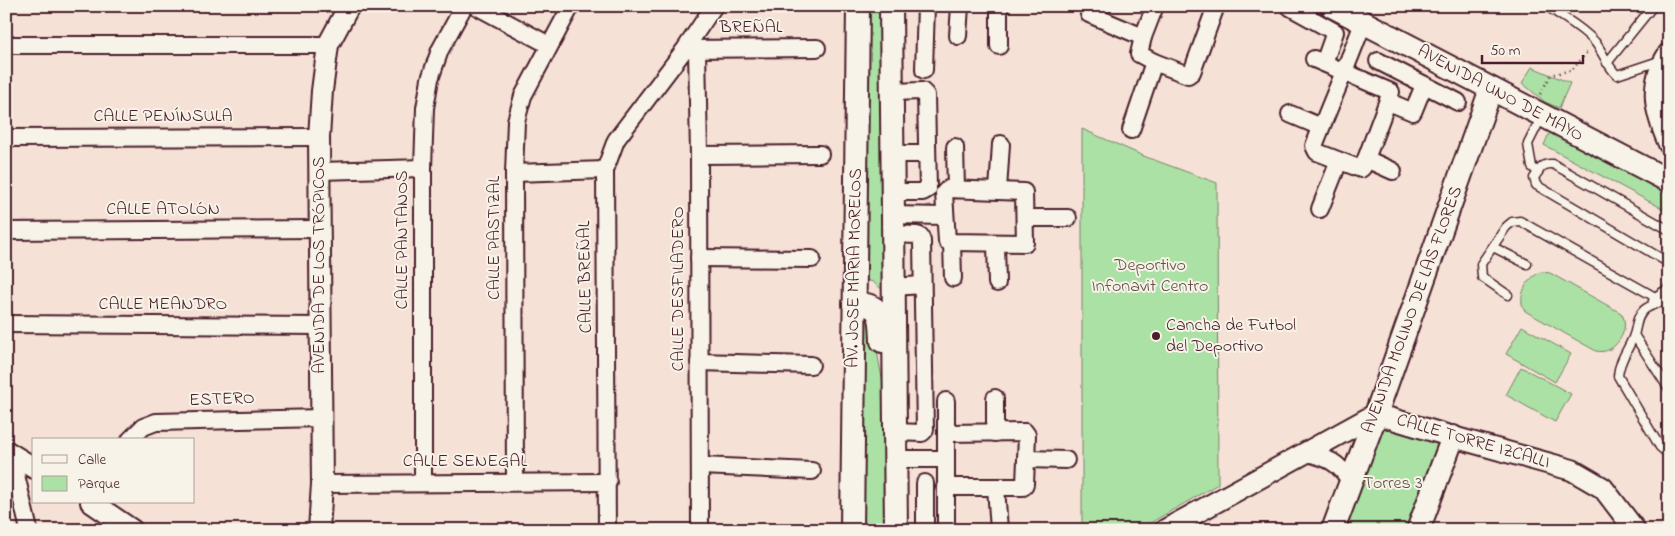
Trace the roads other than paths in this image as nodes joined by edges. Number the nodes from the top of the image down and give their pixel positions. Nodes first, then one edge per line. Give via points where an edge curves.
1 (349, 6) edge
2 (464, 6) edge
3 (476, 6) edge
4 (571, 6) edge
5 (714, 6) edge
6 (858, 6) edge
7 (891, 6) edge
8 (926, 6) edge
9 (960, 6) edge
10 (999, 6) edge
11 (1155, 6) edge
12 (1216, 6) edge
13 (1332, 6) edge
14 (1547, 6) edge
15 (1653, 6) edge
16 (1290, 7) edge
17 (1089, 14) dead end
18 (1364, 23) junction
19 (958, 36) dead end
20 (1143, 37) junction
21 (6, 45) edge
22 (328, 45) junction
23 (549, 45) junction
24 (999, 46) dead end
25 (817, 48) dead end
26 (691, 49) junction
27 (1667, 58) edge
28 (1378, 61) dead end
29 (1154, 62) junction
30 (1607, 63) junction
31 (924, 70) dead end
32 (1345, 71) junction
33 (1424, 85) junction
34 (1491, 90) junction
35 (892, 92) junction
36 (1389, 102) junction
37 (1458, 102) dead end
38 (1536, 113) junction
39 (1290, 114) dead end
40 (1321, 128) junction
41 (1131, 130) dead end
42 (319, 137) junction
43 (6, 138) edge
44 (1001, 144) dead end
45 (1669, 144) edge
46 (955, 147) dead end
47 (820, 154) dead end
48 (892, 154) junction
49 (927, 154) junction
50 (699, 155) junction
51 (1366, 159) junction
52 (1339, 161) junction
53 (422, 168) junction
54 (605, 170) junction
55 (320, 171) junction
56 (1393, 171) dead end
57 (1538, 172) junction
58 (514, 173) junction
59 (1669, 181) edge
60 (956, 189) junction
61 (998, 190) junction
62 (892, 192) junction
63 (1320, 209) dead end
64 (945, 216) junction
65 (1025, 218) junction
66 (1068, 218) dead end
67 (892, 225) junction
68 (319, 229) junction
69 (1669, 230) edge
70 (6, 231) edge
71 (952, 242) junction
72 (996, 244) junction
73 (1493, 246) junction
74 (699, 258) junction
75 (812, 259) dead end
76 (1669, 263) edge
77 (1526, 264) dead end
78 (953, 278) dead end
79 (997, 283) dead end
80 (893, 286) junction
81 (922, 286) junction
82 (1669, 288) edge
83 (1508, 295) dead end
84 (1655, 297) junction
85 (1666, 300) edge
86 (854, 304) junction
87 (1651, 305) junction
88 (1669, 312) edge
89 (6, 324) edge
90 (320, 326) junction
91 (894, 332) junction
92 (922, 333) junction
93 (1634, 335) junction
94 (699, 362) junction
95 (811, 365) dead end
96 (1669, 389) edge
97 (995, 398) dead end
98 (946, 400) dead end
99 (894, 403) junction
100 (1376, 414) junction
101 (321, 418) junction
102 (895, 432) junction
103 (996, 432) junction
104 (946, 433) junction
105 (1453, 437) junction
106 (132, 438) edge
107 (9, 452) edge
108 (1306, 453) junction
109 (1669, 455) edge
110 (895, 459) junction
111 (946, 459) junction
112 (1026, 459) junction
113 (1066, 460) dead end
114 (701, 466) junction
115 (32, 467) edge
116 (812, 471) dead end
117 (423, 482) junction
118 (515, 482) junction
119 (608, 482) junction
120 (1351, 482) junction
121 (925, 483) dead end
122 (322, 484) junction
123 (945, 487) junction
124 (996, 487) junction
125 (93, 504) edge
126 (946, 524) dead end
127 (1632, 528) edge
128 (29, 530) edge
129 (132, 530) edge
130 (319, 530) edge
131 (607, 530) edge
132 (700, 530) edge
133 (852, 530) edge
134 (896, 530) edge
135 (925, 530) edge
136 (999, 530) edge
137 (1165, 530) edge
138 (1333, 530) edge
139 (1418, 530) edge

1 - 22 street, AVENIDA DE LOS TRÓPICOS
2 - 53 street, CALLE PANTANOS via 440,50 430,79
3 - 23 street
4 - 23 street, CALLE PASTIZAL
5 - 26 street, CALLE BREÑAL
6 - 86 main road, AV. JOSE MARIA MORELOS
7 - 35 main road, AV. JOSE MARIA MORELOS
8 - 31 street
9 - 19 street
10 - 24 street
11 - 20 street
12 - 29 street via 1192,72 1188,75
13 - 18 main road, AVENIDA UNO DE MAYO
14 - 30 lane via 1595,42
15 - 30 lane
16 - 32 street via 1335,32 1319,61
17 - 20 street
18 - 32 street
18 - 34 main road, AVENIDA UNO DE MAYO
20 - 29 street via 1138,54
21 - 22 street
22 - 42 street, AVENIDA DE LOS TRÓPICOS
23 - 58 street, CALLE PASTIZAL via 523,96 518,113
25 - 26 street, BREÑAL
26 - 50 street, CALLE DESFILADERO
26 - 54 street, CALLE BREÑAL via 616,140
27 - 30 lane via 1620,74 1614,73
27 - 45 street via 1658,77 1655,102
28 - 33 street
29 - 41 street
32 - 36 street via 1390,90
32 - 40 street
33 - 36 street via 1412,112
33 - 37 street
34 - 38 main road, AVENIDA UNO DE MAYO
34 - 100 main road, AVENIDA MOLINO DE LAS FLORES
35 - 48 main road, AV. JOSE MARIA MORELOS
35 - 49 street via 925,92
36 - 51 street
38 - 57 lane via 1528,144 1532,167
38 - 59 main road, AVENIDA UNO DE MAYO
39 - 40 street
40 - 52 street via 1314,149
42 - 43 street, CALLE PENÍNSULA
42 - 55 street, AVENIDA DE LOS TRÓPICOS
44 - 61 street
46 - 60 street
47 - 50 street
48 - 49 street
48 - 62 main road, AV. JOSE MARIA MORELOS
49 - 62 street via 928,189
50 - 74 street, CALLE DESFILADERO
51 - 52 street via 1361,169
51 - 56 street
52 - 63 street
53 - 55 street
53 - 117 street, CALLE PANTANOS
54 - 58 street
54 - 119 street, CALLE BREÑAL
55 - 68 street, AVENIDA DE LOS TRÓPICOS
57 - 69 lane via 1542,166 1553,164
57 - 76 lane via 1534,178 1536,185
58 - 118 street, CALLE PASTIZAL
60 - 61 street
60 - 64 street via 948,189 944,193
61 - 65 street via 1024,192
62 - 67 main road, AV. JOSE MARIA MORELOS
64 - 67 street
64 - 71 street via 947,241
65 - 66 street
65 - 72 street via 1025,243
67 - 80 main road, AV. JOSE MARIA MORELOS
67 - 81 street via 920,236
68 - 70 street, CALLE ATOLÓN
68 - 90 street, AVENIDA DE LOS TRÓPICOS
71 - 72 street
71 - 78 street
72 - 79 street
73 - 77 lane
73 - 83 lane via 1482,264 1482,277
73 - 84 lane via 1506,227 1520,221
74 - 75 street
74 - 94 street, CALLE DESFILADERO
80 - 81 street
80 - 91 main road, AV. JOSE MARIA MORELOS
81 - 92 street
82 - 84 lane
84 - 87 lane
85 - 87 lane
85 - 88 lane
86 - 99 main road via 874,308 881,317 883,371
86 - 133 main road, AV. JOSE MARIA MORELOS
87 - 93 lane via 1639,316
89 - 90 street, CALLE MEANDRO
90 - 101 street, AVENIDA DE LOS TRÓPICOS
91 - 92 street
91 - 99 main road, AV. JOSE MARIA MORELOS
92 - 102 street via 925,430 922,433
93 - 96 lane
93 - 109 lane via 1621,361 1618,376 1660,447
94 - 95 street
94 - 114 street, CALLE DESFILADERO
97 - 103 street
98 - 104 street
99 - 102 main road, AV. JOSE MARIA MORELOS
100 - 105 street, CALLE TORRE IZCALLI
100 - 108 street, CALLE TORRE IZCALLI
100 - 120 main road, AVENIDA MOLINO DE LAS FLORES
101 - 106 street, ESTERO via 156,422 143,427
101 - 122 street, AVENIDA DE LOS TRÓPICOS
102 - 110 main road, AV. JOSE MARIA MORELOS
103 - 104 street
103 - 112 street via 1026,433
104 - 111 street
105 - 127 street, CALLE TORRE IZCALLI via 1572,470 1603,488
105 - 139 main road
107 - 115 street
107 - 128 street
108 - 120 street via 1334,462
108 - 137 street, CALLE TORRE IZCALLI
110 - 111 street
110 - 134 main road, AV. JOSE MARIA MORELOS
111 - 123 street
112 - 113 street
112 - 124 street via 1024,486
114 - 116 street
114 - 132 street, CALLE DESFILADERO
117 - 118 street, CALLE SENEGAL
117 - 122 street, CALLE SENEGAL
118 - 119 street, CALLE SENEGAL
119 - 131 street, CALLE BREÑAL
120 - 138 main road, AVENIDA MOLINO DE LAS FLORES
121 - 135 street
122 - 130 street, AVENIDA DE LOS TRÓPICOS
123 - 124 street
123 - 126 street
124 - 136 street
125 - 129 street

